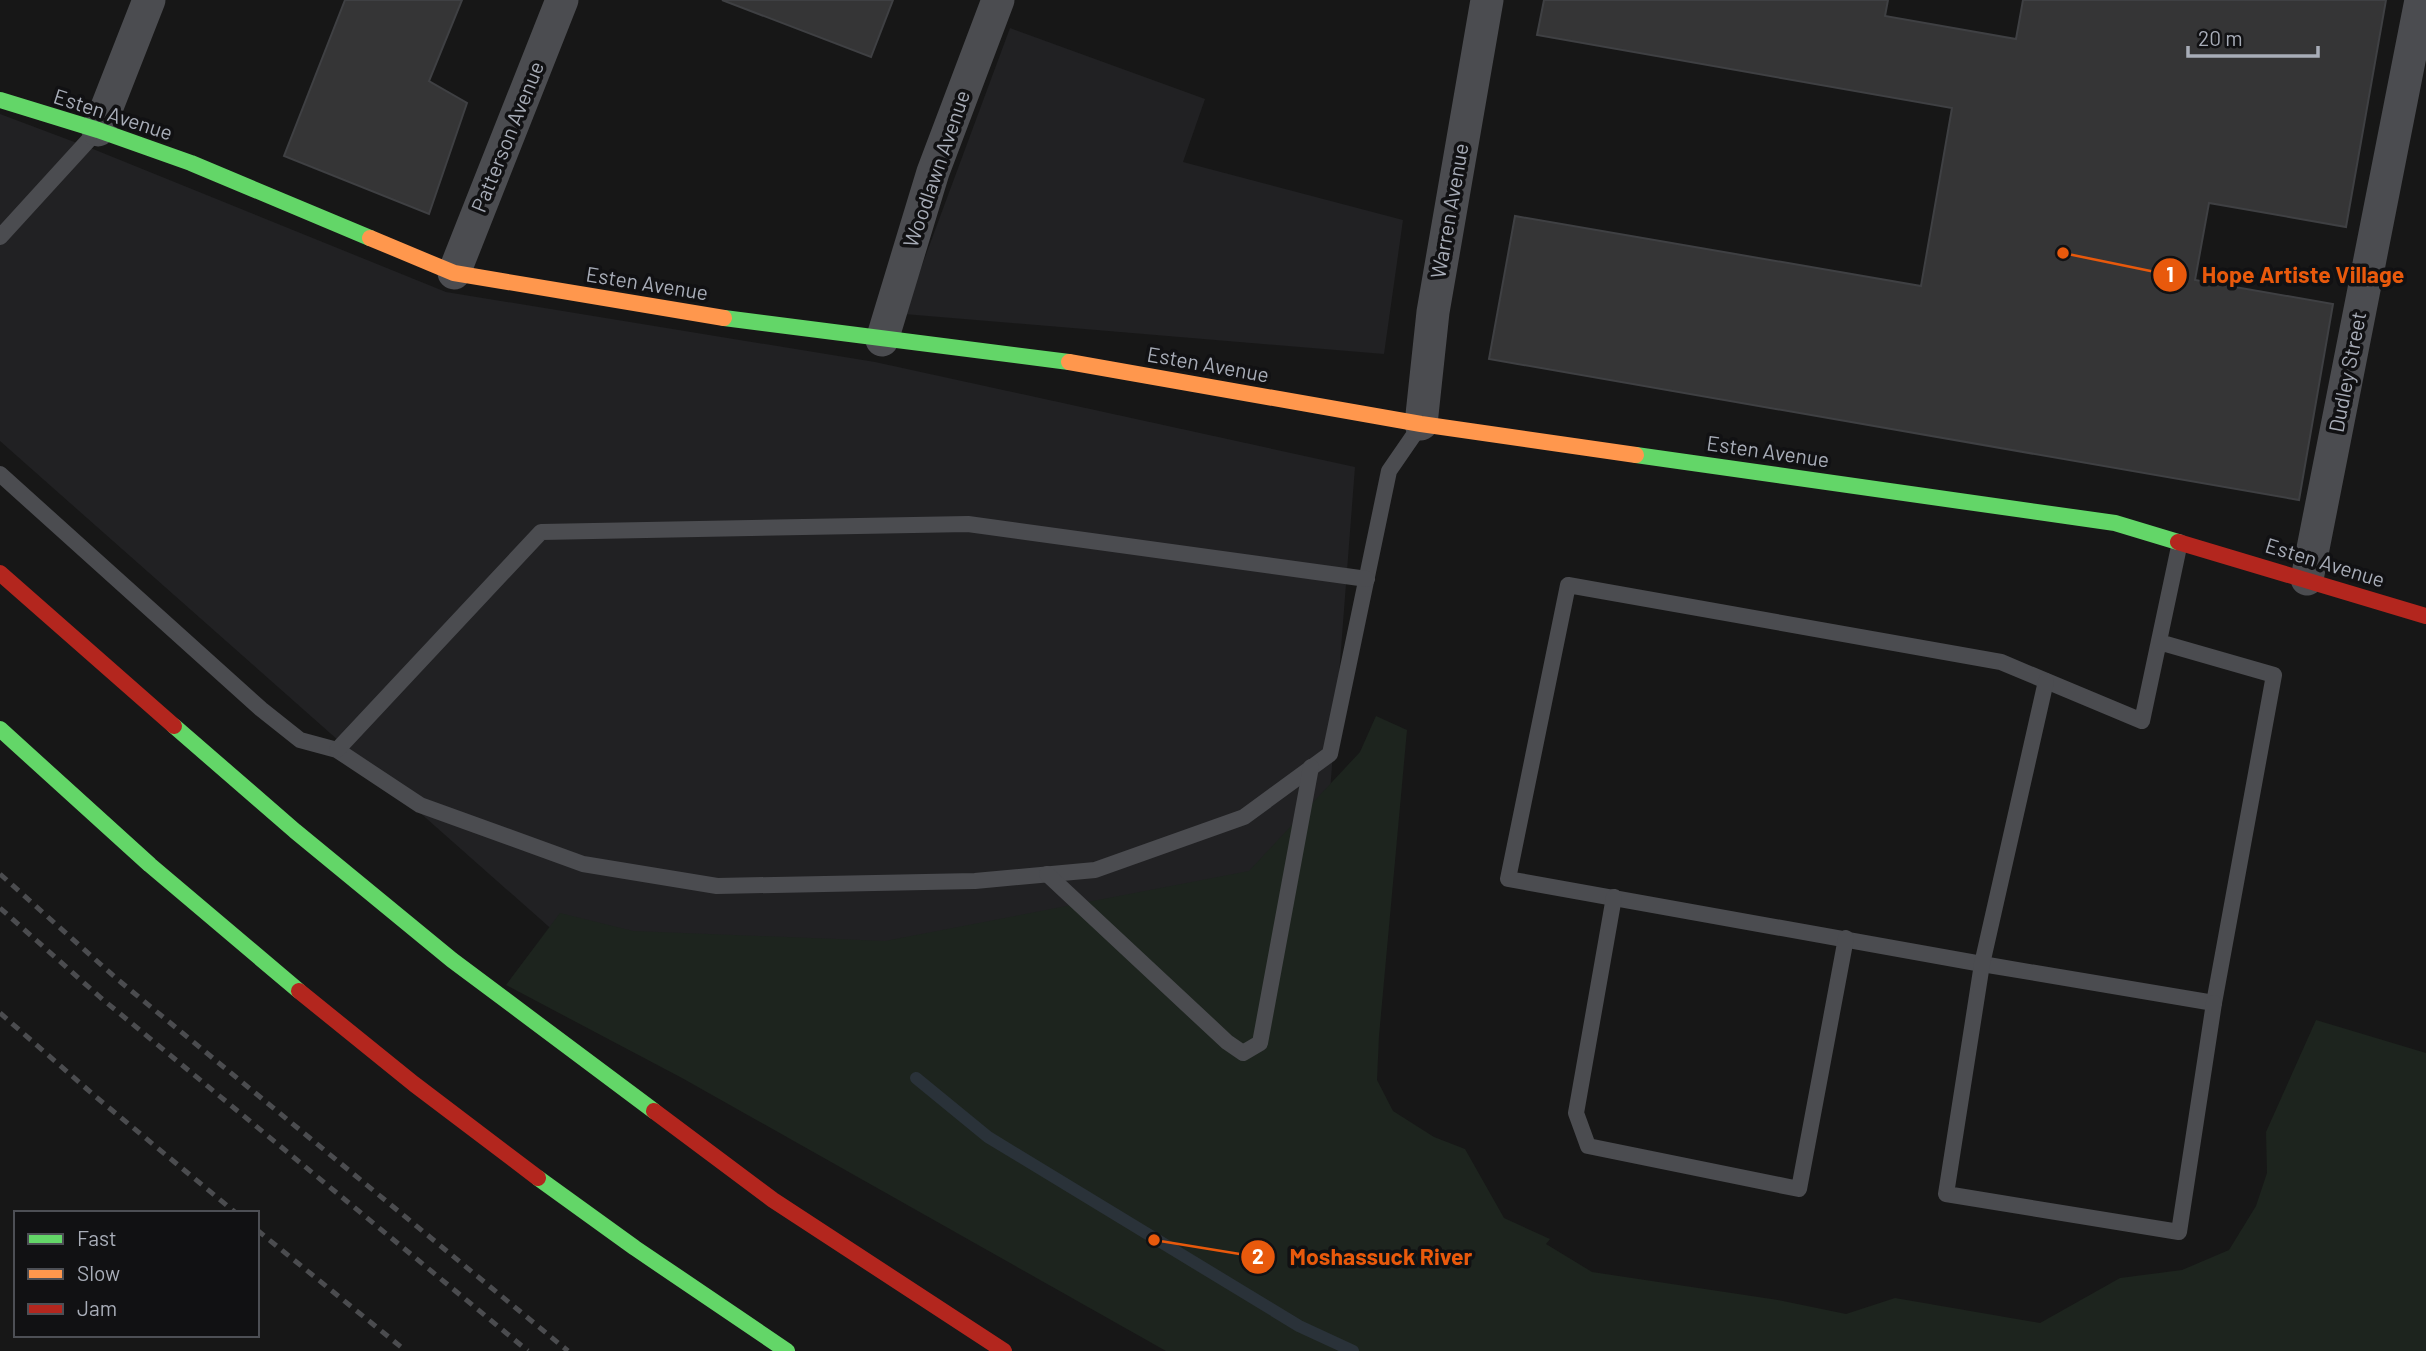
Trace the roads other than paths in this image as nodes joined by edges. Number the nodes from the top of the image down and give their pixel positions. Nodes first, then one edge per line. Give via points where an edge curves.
1 (149, 0) edge
2 (562, 0) edge
3 (998, 0) edge
4 (1487, 0) edge
5 (2421, 0) edge
6 (2419, 45) edge
7 (0, 100) edge
8 (98, 130) junction
9 (0, 237) edge
10 (454, 273) junction
11 (882, 340) junction
12 (1422, 424) junction
13 (0, 474) edge
14 (2180, 542) junction
15 (0, 573) edge
16 (1367, 579) junction
17 (2306, 579) junction
18 (2426, 616) edge
19 (2159, 642) junction
20 (2046, 681) junction
21 (0, 729) edge
22 (337, 750) junction
23 (1311, 767) junction
24 (1047, 874) junction
25 (1614, 897) junction
26 (1846, 938) junction
27 (1982, 964) junction
28 (2214, 1003) junction
29 (787, 1351) edge
30 (1004, 1351) edge

1 - 8 street
2 - 10 street, Patterson Avenue
3 - 11 street, Woodlawn Avenue via 933,172
4 - 12 street, Warren Avenue via 1433,312
5 - 6 street, Dudley Street
6 - 17 street, Dudley Street
7 - 8 main road, Esten Avenue
8 - 9 lane
8 - 10 main road, Esten Avenue via 191,163
10 - 11 main road, Esten Avenue via 677,312
11 - 12 main road, Esten Avenue via 1061,361
12 - 14 main road, Esten Avenue via 2115,523
12 - 16 lane via 1389,471
13 - 22 lane via 261,709 300,740
14 - 17 main road, Esten Avenue
14 - 19 lane
15 - 30 main road via 284,822 452,960 774,1199
16 - 22 lane via 968,524 541,532
16 - 23 lane via 1330,754
17 - 18 main road, Esten Avenue
19 - 20 lane via 2142,721
19 - 28 lane via 2274,675
20 - 25 lane via 2001,662 1567,585 1508,879
20 - 27 lane
21 - 29 main road via 199,908 407,1079 577,1206
22 - 24 lane via 420,805 583,864 717,886 975,881
23 - 24 lane via 1244,817 1095,870
23 - 24 lane via 1260,1043 1243,1053
25 - 26 lane
25 - 26 lane via 1576,1113 1588,1146 1799,1189
26 - 27 lane
27 - 28 lane
27 - 28 lane via 1946,1194 1973,1199 2179,1232

